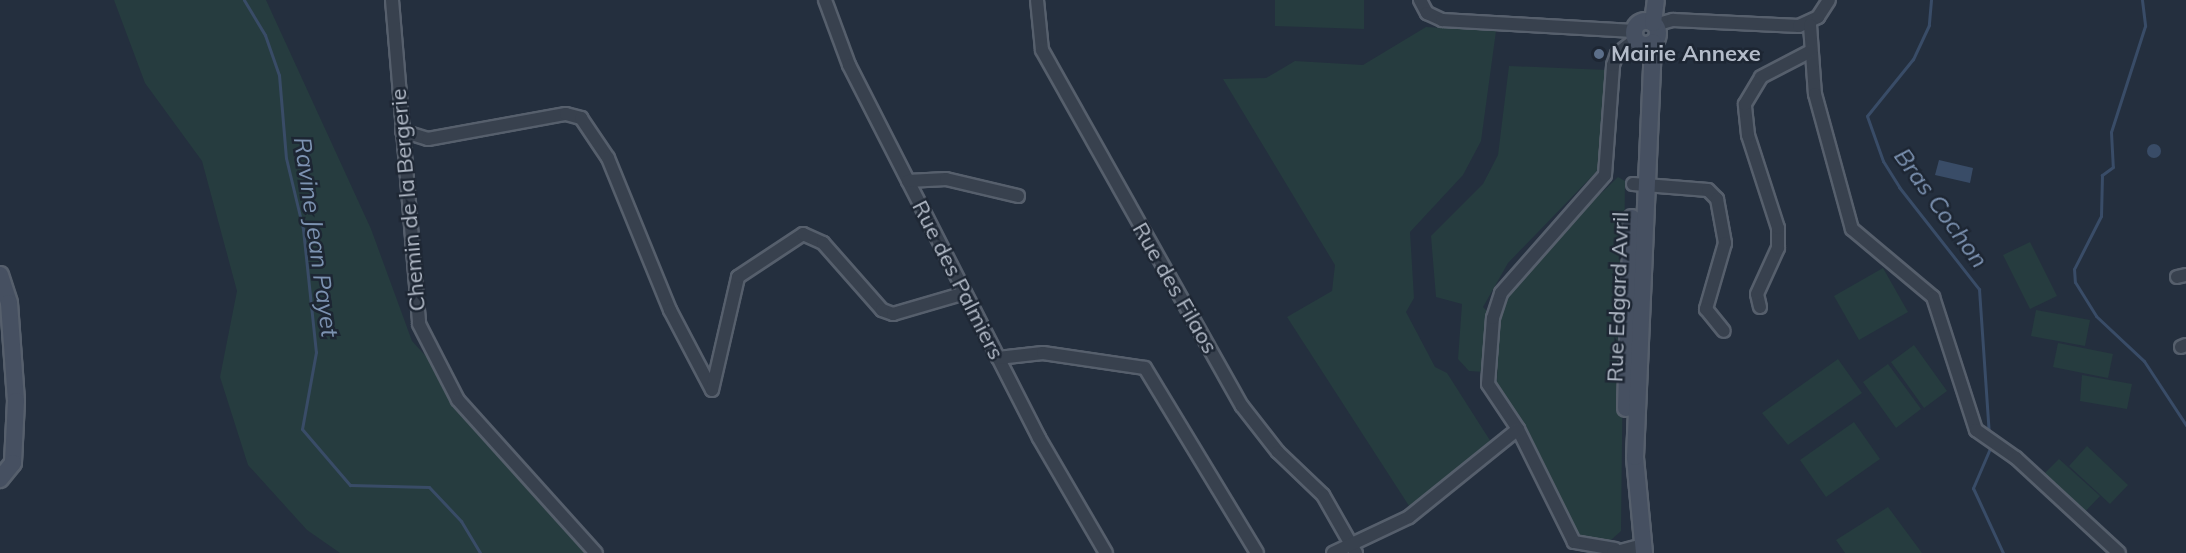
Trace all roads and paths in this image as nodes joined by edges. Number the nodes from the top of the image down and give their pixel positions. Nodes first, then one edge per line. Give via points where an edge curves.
1 (392, 0) edge
2 (825, 0) edge
3 (1036, 0) edge
4 (1420, 0) edge
5 (1647, 0) edge
6 (1656, 0) edge
7 (1829, 0) edge
8 (1810, 24) junction
9 (1646, 32) junction
10 (1811, 51) junction
11 (402, 131) junction
12 (908, 182) junction
13 (1639, 184) junction
14 (1018, 196) dead end
15 (0, 275) edge
16 (965, 293) junction
17 (1760, 307) dead end
18 (1724, 331) dead end
19 (998, 358) junction
20 (1518, 429) junction
21 (0, 479) edge
22 (1353, 549) edge
23 (1630, 550) edge
24 (596, 553) edge
25 (1106, 553) edge
26 (1257, 553) edge
27 (1333, 553) edge
28 (2119, 553) edge

1 - 11 street, Chemin de la Bergerie
2 - 12 street, Rue des Palmiers via 849,65
3 - 22 street, Rue des Filaos via 1042,50 1242,406 1278,452 1323,495
4 - 9 street via 1427,13 1442,20
5 - 9 street, Rue Edgard Avril
6 - 9 street, Rue Edgard Avril
7 - 8 street
8 - 9 street via 1673,20
8 - 10 street
9 - 13 street, Rue Edgard Avril
9 - 20 street via 1617,54 1613,65 1605,175 1531,253 1495,305 1488,384
10 - 17 street via 1761,77 1745,104 1748,135 1778,228 1778,248 1757,294
10 - 28 street via 1818,106 1852,229 1932,297 1976,430
11 - 16 street via 428,140 566,114 581,118 608,158 670,310 712,390 738,277 803,234 823,243 882,310 893,314
11 - 24 street, Chemin de la Bergerie via 414,288 423,333 458,400
12 - 14 street via 946,179
12 - 16 street, Rue des Palmiers
13 - 18 street via 1708,190 1717,199 1725,243 1706,309
13 - 23 street, Rue Edgard Avril
15 - 21 street via 9,303 16,401 14,463
16 - 19 street, Rue des Palmiers
19 - 25 street, Rue des Palmiers
19 - 26 street via 1043,353 1145,368
20 - 22 street via 1409,517
20 - 23 street via 1574,542
22 - 27 street

